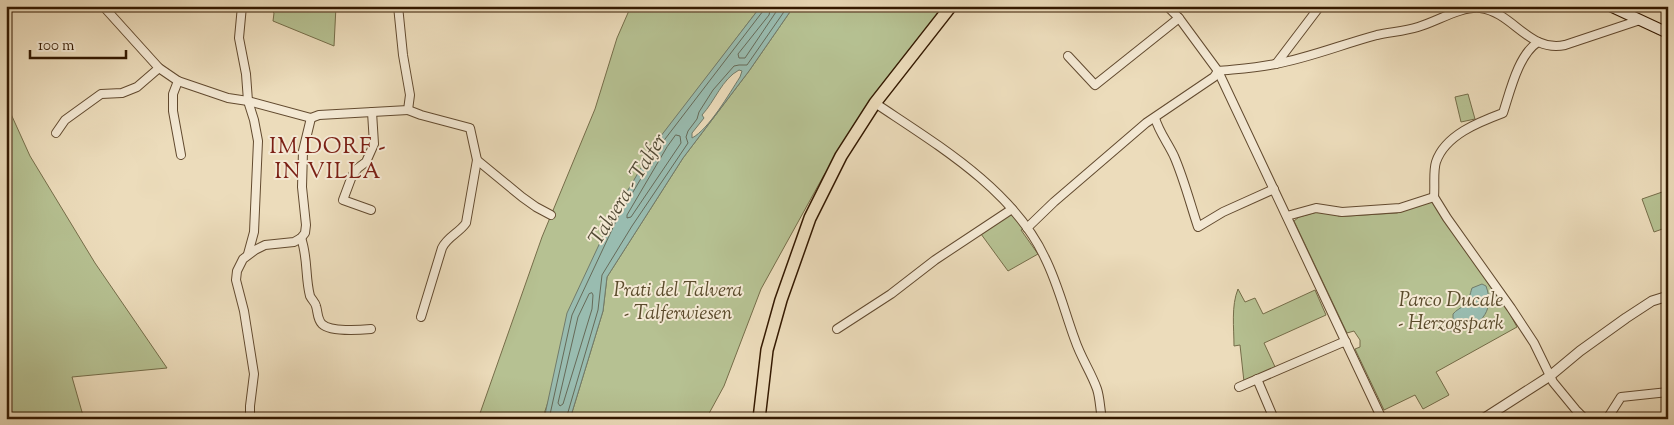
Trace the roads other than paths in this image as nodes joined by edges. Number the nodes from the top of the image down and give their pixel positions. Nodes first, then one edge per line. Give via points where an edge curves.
1 (103, 6) edge
2 (242, 6) edge
3 (398, 6) edge
4 (951, 6) edge
5 (1167, 6) edge
6 (1320, 6) edge
7 (1610, 6) edge
8 (1179, 18) junction
9 (1640, 20) junction
10 (1667, 32) edge
11 (1538, 42) junction
12 (1068, 56) dead end
13 (1276, 64) junction
14 (159, 68) junction
15 (1218, 71) junction
16 (178, 81) junction
17 (248, 101) junction
18 (875, 103) junction
19 (408, 110) junction
20 (372, 112) junction
21 (311, 118) junction
22 (1155, 118) junction
23 (56, 133) dead end
24 (181, 154) dead end
25 (477, 160) junction
26 (1274, 189) junction
27 (1434, 197) junction
28 (1012, 209) junction
29 (371, 210) dead end
30 (551, 215) dead end
31 (1287, 216) junction
32 (1027, 228) junction
33 (254, 232) junction
34 (302, 238) junction
35 (265, 245) junction
36 (248, 254) junction
37 (1668, 296) edge
38 (421, 316) dead end
39 (372, 329) dead end
40 (837, 329) dead end
41 (1346, 342) junction
42 (1550, 376) junction
43 (1257, 379) junction
44 (1239, 387) dead end
45 (1668, 392) edge
46 (250, 419) edge
47 (759, 419) edge
48 (1102, 419) edge
49 (1274, 419) edge
50 (1382, 419) edge
51 (1483, 419) edge
52 (1585, 419) edge
53 (1607, 419) edge

1 - 14 street
2 - 17 street via 239,38
3 - 19 street via 410,95
4 - 18 main road
5 - 8 street
6 - 13 street
7 - 9 main road
8 - 12 street via 1095,85
8 - 15 street
9 - 10 main road
9 - 11 street via 1558,46
11 - 13 street via 1496,13 1480,8
11 - 27 street via 1528,51 1514,78 1503,113 1483,121 1446,145 1436,162
13 - 15 street
14 - 16 street
14 - 23 street via 137,87 122,93 101,94 66,120
15 - 22 street
15 - 26 street
16 - 17 street via 228,98
16 - 24 street via 173,94
17 - 21 street
17 - 33 street via 258,141
18 - 28 street via 971,170
18 - 47 main road via 841,156 810,218 767,350
19 - 20 street
19 - 25 street via 470,128
20 - 21 street via 319,114
20 - 29 street via 374,144 366,162 352,176 343,200
21 - 34 street via 303,151 306,225
22 - 26 street via 1179,168 1198,227
22 - 32 street via 1110,152
25 - 30 street via 522,197
25 - 38 street via 466,223 445,241
26 - 31 street
27 - 31 street via 1400,208 1342,212 1316,208
27 - 42 street via 1512,308
28 - 32 street
28 - 40 street
31 - 41 street
32 - 48 street via 1046,258 1081,358 1097,389
33 - 35 street
33 - 36 street
34 - 35 street
34 - 39 street via 311,298 321,323 327,328
35 - 36 street
36 - 46 street via 237,271 236,280 254,374
37 - 42 street via 1652,301 1619,323
41 - 43 street
41 - 50 street
42 - 51 street
42 - 52 street
43 - 44 street
43 - 49 street
45 - 53 street via 1621,397

